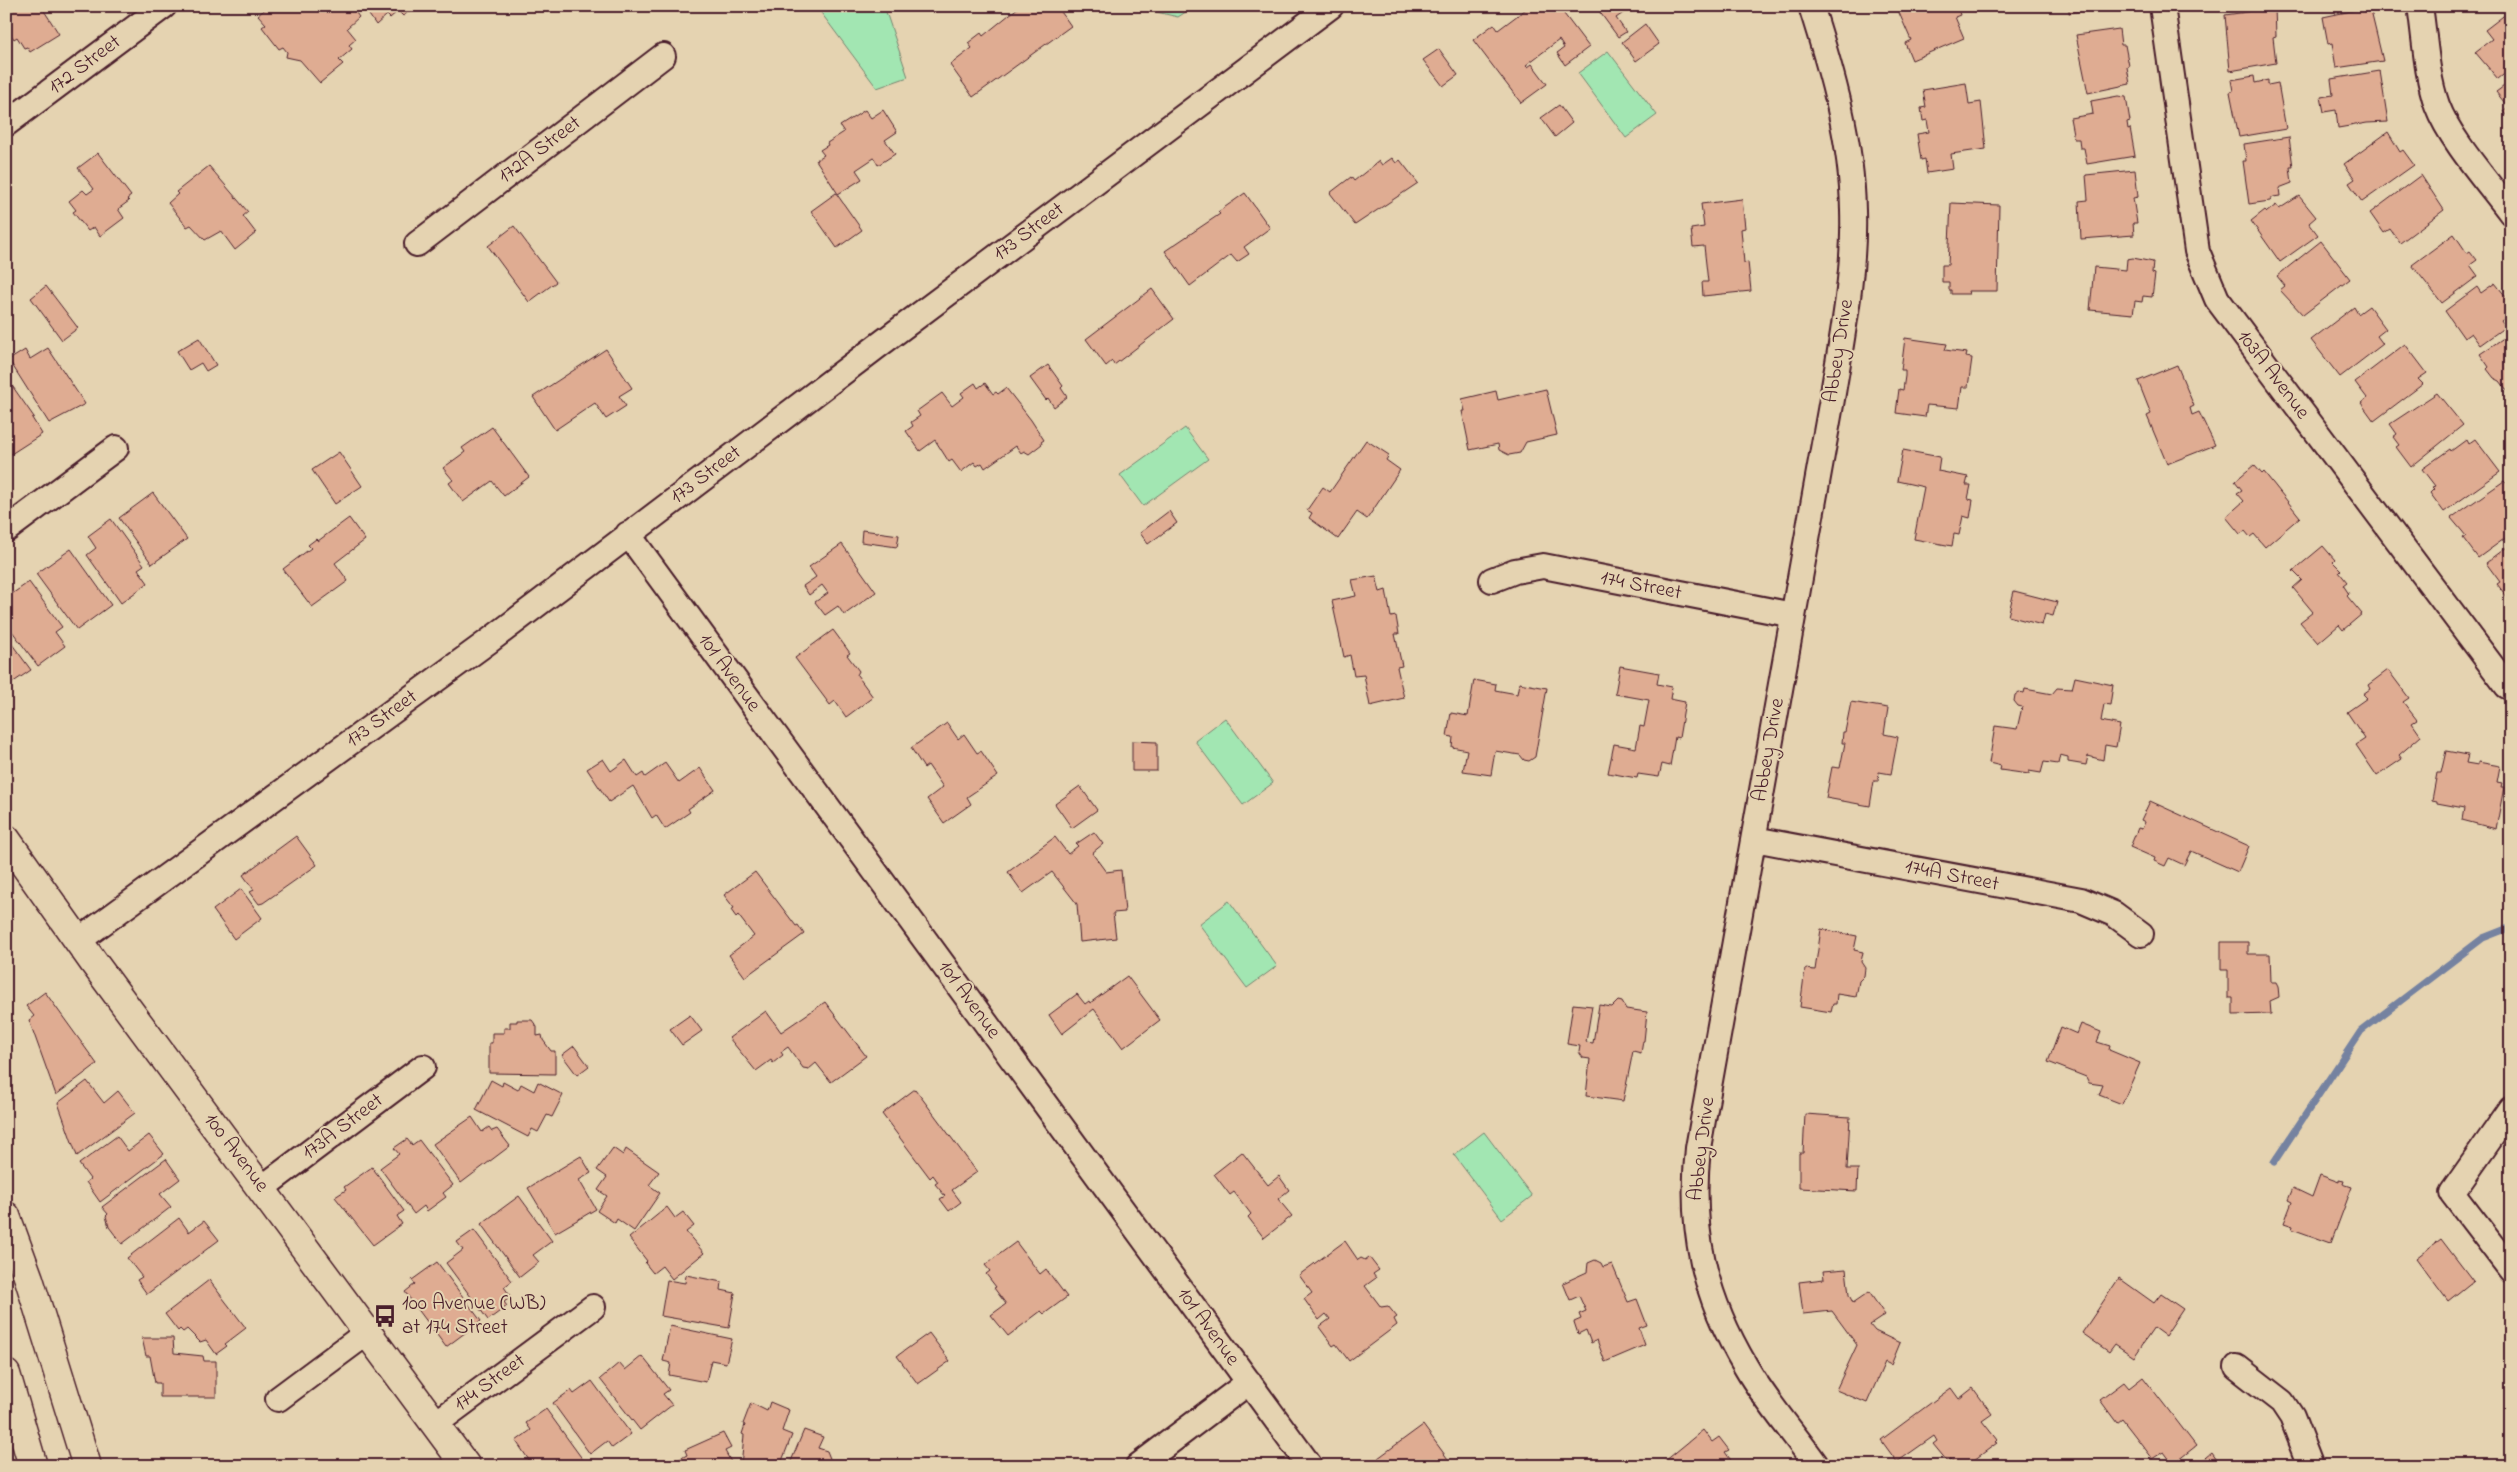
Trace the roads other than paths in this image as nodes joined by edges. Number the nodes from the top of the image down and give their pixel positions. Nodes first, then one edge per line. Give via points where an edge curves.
1 (164, 6) edge
2 (1331, 6) edge
3 (1811, 6) edge
4 (2162, 6) edge
5 (2420, 6) edge
6 (663, 56) dead end
7 (6, 124) edge
8 (2511, 212) edge
9 (417, 244) dead end
10 (116, 448) dead end
11 (6, 530) edge
12 (628, 534) junction
13 (1492, 580) dead end
14 (1793, 615) junction
15 (2511, 688) edge
16 (1754, 838) junction
17 (6, 839) edge
18 (2140, 934) dead end
19 (78, 941) junction
20 (424, 1067) dead end
21 (2511, 1109) edge
22 (262, 1188) junction
23 (6, 1216) edge
24 (2511, 1270) edge
25 (594, 1307) dead end
26 (368, 1332) junction
27 (2237, 1367) dead end
28 (6, 1374) edge
29 (1248, 1382) junction
30 (278, 1399) dead end
31 (435, 1424) junction
32 (33, 1466) edge
33 (88, 1466) edge
34 (466, 1466) edge
35 (1138, 1466) edge
36 (1310, 1466) edge
37 (1817, 1466) edge
38 (2311, 1466) edge

1 - 7 street, 172 Street
2 - 12 street, 173 Street
3 - 14 street, Abbey Drive via 1838,102 1850,174 1853,244 1836,370
4 - 15 street, 103A Avenue via 2198,250 2216,299
5 - 8 street via 2437,105 2455,136
6 - 9 street, 172A Street
10 - 11 street
12 - 19 street, 173 Street via 489,641
12 - 29 street, 101 Avenue
13 - 14 street, 174 Street via 1515,570 1543,566
14 - 16 street, Abbey Drive
16 - 18 street, 174A Street via 2081,900 2114,914
16 - 37 street, Abbey Drive via 1698,1148 1694,1186 1696,1225 1715,1305 1730,1338 1746,1369
17 - 19 main road, 100 Avenue
19 - 22 main road, 100 Avenue
20 - 22 street, 173A Street
21 - 24 street via 2452,1193
22 - 26 main road, 100 Avenue
23 - 33 main road
25 - 31 street, 174 Street
26 - 30 street
26 - 31 main road, 100 Avenue
27 - 38 street via 2282,1402 2292,1417
28 - 32 main road
29 - 35 street
29 - 36 street, 101 Avenue
31 - 34 main road, 100 Avenue

